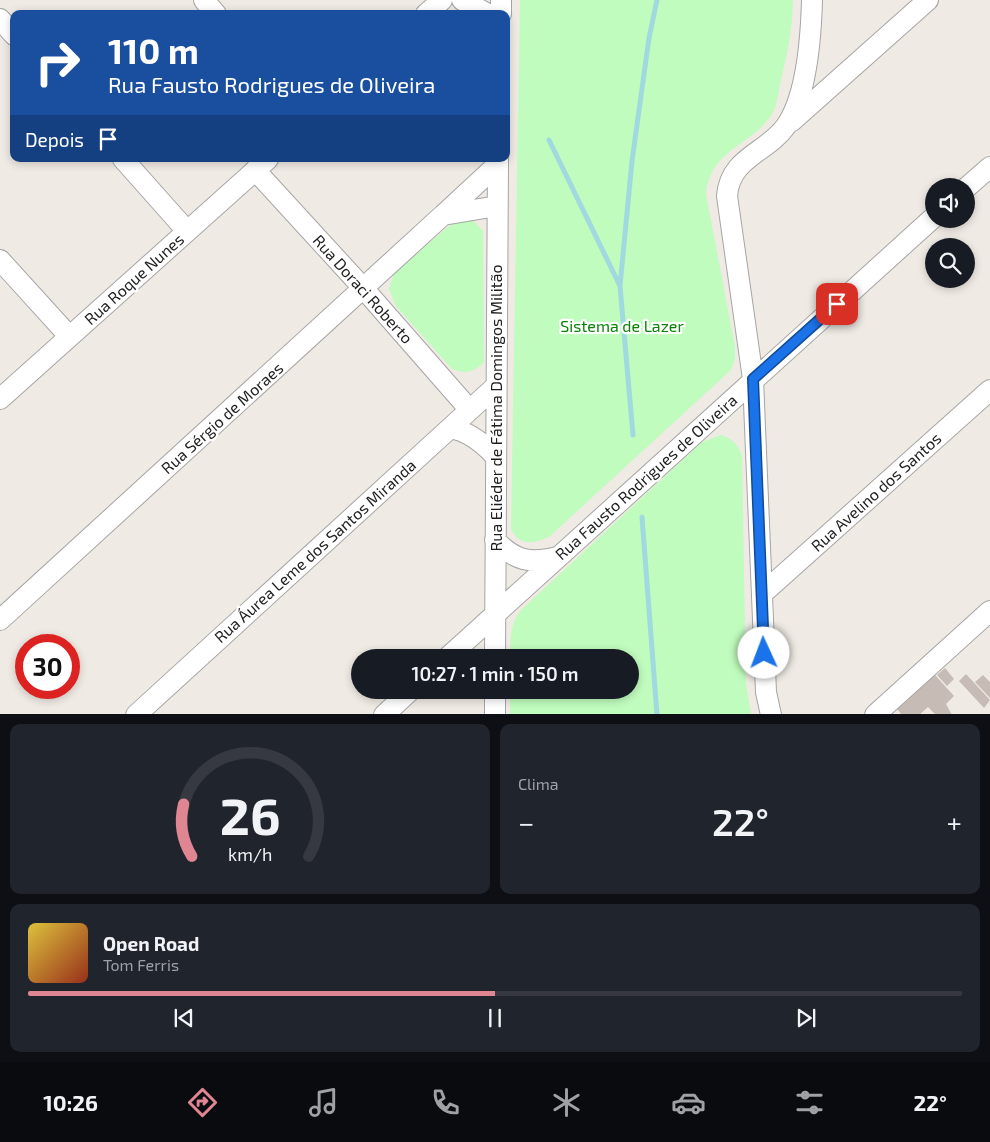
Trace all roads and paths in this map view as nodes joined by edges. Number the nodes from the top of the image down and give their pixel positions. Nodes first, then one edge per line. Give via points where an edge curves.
1 (204, 0) edge
2 (462, 0) edge
3 (812, 0) edge
4 (928, 0) edge
5 (213, 10) edge
6 (481, 10) edge
7 (0, 19) edge
8 (10, 30) edge
9 (785, 127) junction
10 (126, 162) edge
11 (497, 162) edge
12 (498, 162) edge
13 (261, 164) edge
14 (990, 167) edge
15 (975, 180) edge
16 (497, 206) junction
17 (443, 215) junction
18 (925, 225) edge
19 (187, 231) junction
20 (0, 260) edge
21 (364, 289) junction
22 (69, 336) junction
23 (753, 379) junction
24 (495, 387) junction
25 (990, 390) edge
26 (0, 399) edge
27 (469, 409) junction
28 (450, 428) junction
29 (495, 456) junction
30 (495, 540) junction
31 (558, 557) junction
32 (762, 594) junction
33 (990, 611) edge
34 (495, 614) junction
35 (0, 620) edge
36 (457, 649) edge
37 (495, 649) edge
38 (401, 699) edge
39 (495, 699) edge
40 (136, 714) edge
41 (384, 714) edge
42 (495, 714) edge
43 (771, 714) edge
44 (874, 714) edge

1 - 5 street
2 - 6 street
3 - 9 street via 803,80 795,109
4 - 9 street
7 - 8 street
9 - 23 street via 735,170 728,182 727,196
10 - 19 street
11 - 17 street, Rua Sérgio de Moraes
12 - 16 street, Rua Eliéder de Fátima Domingos Militão
13 - 19 street, Rua Roque Nunes
13 - 21 street, Rua Doraci Roberto
14 - 15 street
16 - 17 street
16 - 24 street, Rua Eliéder de Fátima Domingos Militão
17 - 21 street, Rua Sérgio de Moraes
18 - 23 street, Rua Fausto Rodrigues de Oliveira
19 - 22 street, Rua Roque Nunes
20 - 22 street
21 - 27 street, Rua Doraci Roberto
21 - 35 street, Rua Sérgio de Moraes
22 - 26 street, Rua Roque Nunes
23 - 31 street, Rua Fausto Rodrigues de Oliveira
23 - 32 street
24 - 27 street, Rua Áurea Leme dos Santos Miranda
24 - 29 street, Rua Eliéder de Fátima Domingos Militão
25 - 32 street, Rua Avelino dos Santos
27 - 28 street, Rua Áurea Leme dos Santos Miranda
28 - 29 street via 460,430 485,445
28 - 40 street, Rua Áurea Leme dos Santos Miranda
29 - 30 street, Rua Eliéder de Fátima Domingos Militão
30 - 31 street via 508,554 525,560 542,561
30 - 34 street, Rua Eliéder de Fátima Domingos Militão
31 - 34 street, Rua Fausto Rodrigues de Oliveira
32 - 43 street via 766,692
33 - 44 street
34 - 36 street, Rua Fausto Rodrigues de Oliveira
34 - 37 street, Rua Eliéder de Fátima Domingos Militão
38 - 41 street
39 - 42 street

